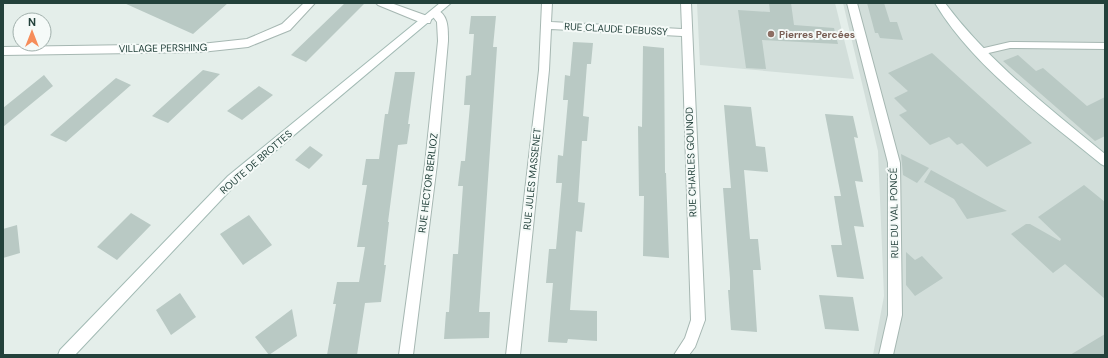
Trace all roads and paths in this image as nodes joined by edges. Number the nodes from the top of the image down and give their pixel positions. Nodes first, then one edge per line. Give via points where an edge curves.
1 (310, 3) edge
2 (381, 3) edge
3 (548, 3) edge
4 (686, 3) edge
5 (852, 3) edge
6 (940, 3) edge
7 (438, 9) edge
8 (546, 25) junction
9 (686, 33) junction
10 (1105, 46) edge
11 (3, 51) edge
12 (980, 52) junction
13 (1105, 161) edge
14 (65, 355) edge
15 (406, 355) edge
16 (513, 355) edge
17 (681, 355) edge
18 (886, 355) edge

1 - 11 street, VILLAGE PERSHING via 286,27 248,43 201,48
2 - 7 street
3 - 8 street, RUE JULES MASSENET
4 - 9 street, RUE CHARLES GOUNOD
5 - 18 street, RUE DU VAL PONCÉ via 894,163 895,314
6 - 12 street
7 - 14 street, ROUTE DE BROTTES via 232,180
7 - 15 street, RUE HECTOR BERLIOZ via 442,21 443,40 431,164
8 - 9 street, RUE CLAUDE DEBUSSY
8 - 16 street, RUE JULES MASSENET via 544,70
9 - 17 street, RUE CHARLES GOUNOD via 698,320 690,342
10 - 12 lane via 1010,45
12 - 13 street via 998,72

